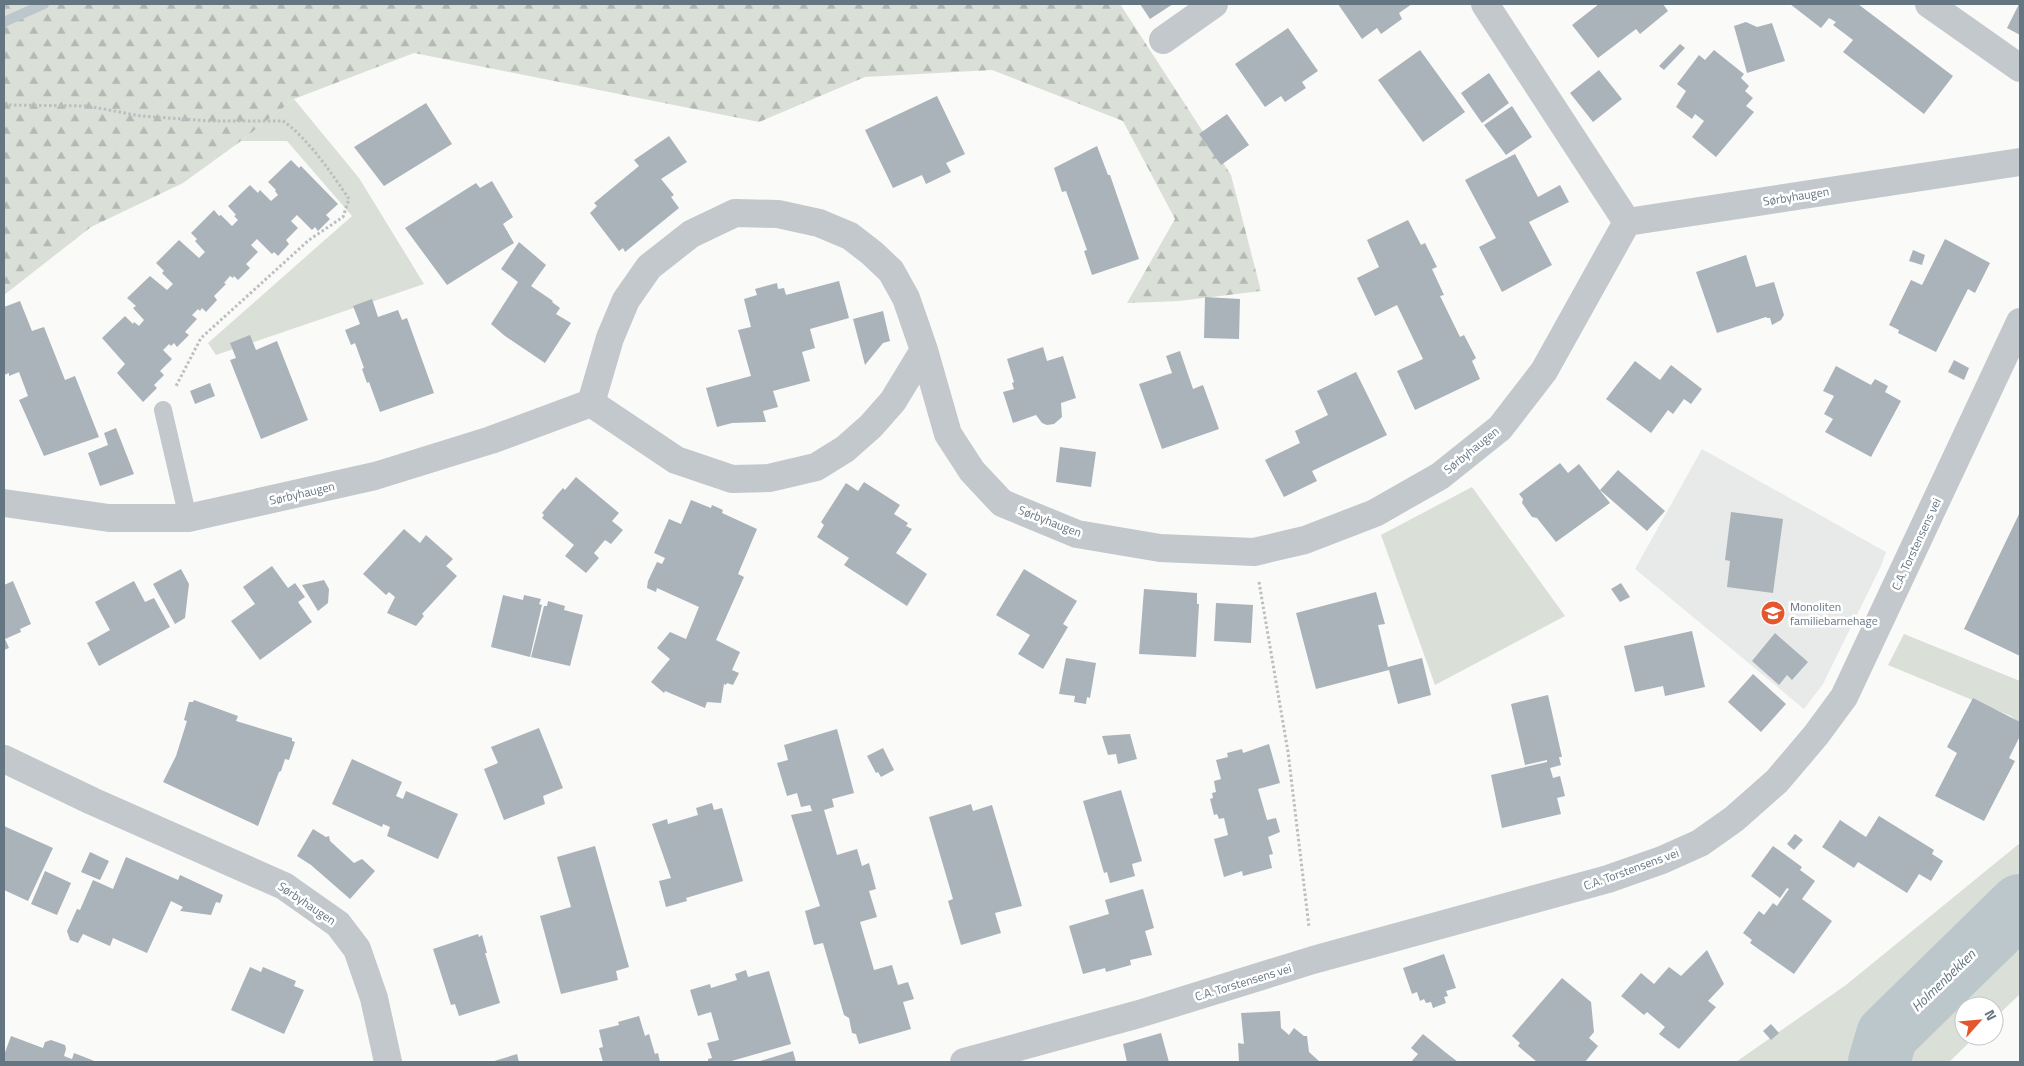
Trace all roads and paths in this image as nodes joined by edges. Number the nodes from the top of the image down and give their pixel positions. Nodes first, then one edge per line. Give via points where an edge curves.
1 (1214, 4) edge
2 (1485, 4) edge
3 (1929, 4) edge
4 (1162, 40) dead end
5 (2020, 68) edge
6 (4, 105) edge
7 (2020, 162) edge
8 (1626, 222) junction
9 (2020, 322) edge
10 (924, 350) junction
11 (591, 403) junction
12 (163, 410) joint
13 (4, 503) edge
14 (188, 518) junction
15 (1254, 552) junction
16 (4, 759) edge
17 (1313, 960) junction
18 (388, 1062) edge
19 (964, 1062) edge

1 - 4 street
2 - 8 street
3 - 5 street
6 - 12 path via 87,106 142,116 210,121 283,121 300,136 349,199 343,217 309,240 201,338
7 - 8 street, Sørbyhaugen
8 - 15 street, Sørbyhaugen via 1544,370 1500,428 1440,476 1375,513 1305,540
9 - 17 street, C.A. Torstensens vei via 1844,697 1777,781 1734,819 1700,843 1662,860 1608,879
10 - 11 street via 893,402 845,449 816,467 769,478 732,479 676,460
10 - 11 street, Sørbyhaugen via 906,298 891,271 850,236 820,223 778,214 735,214 691,234 649,267 626,300 610,338
10 - 15 street, Sørbyhaugen via 948,434 972,471 1002,503 1077,534 1160,548
11 - 14 street, Sørbyhaugen via 491,440 374,476
12 - 14 lane
13 - 14 street, Sørbyhaugen via 109,518
15 - 17 path via 1288,752
16 - 18 street, Sørbyhaugen via 284,886 338,924 357,949 374,998
17 - 19 street, C.A. Torstensens vei via 1139,1014

